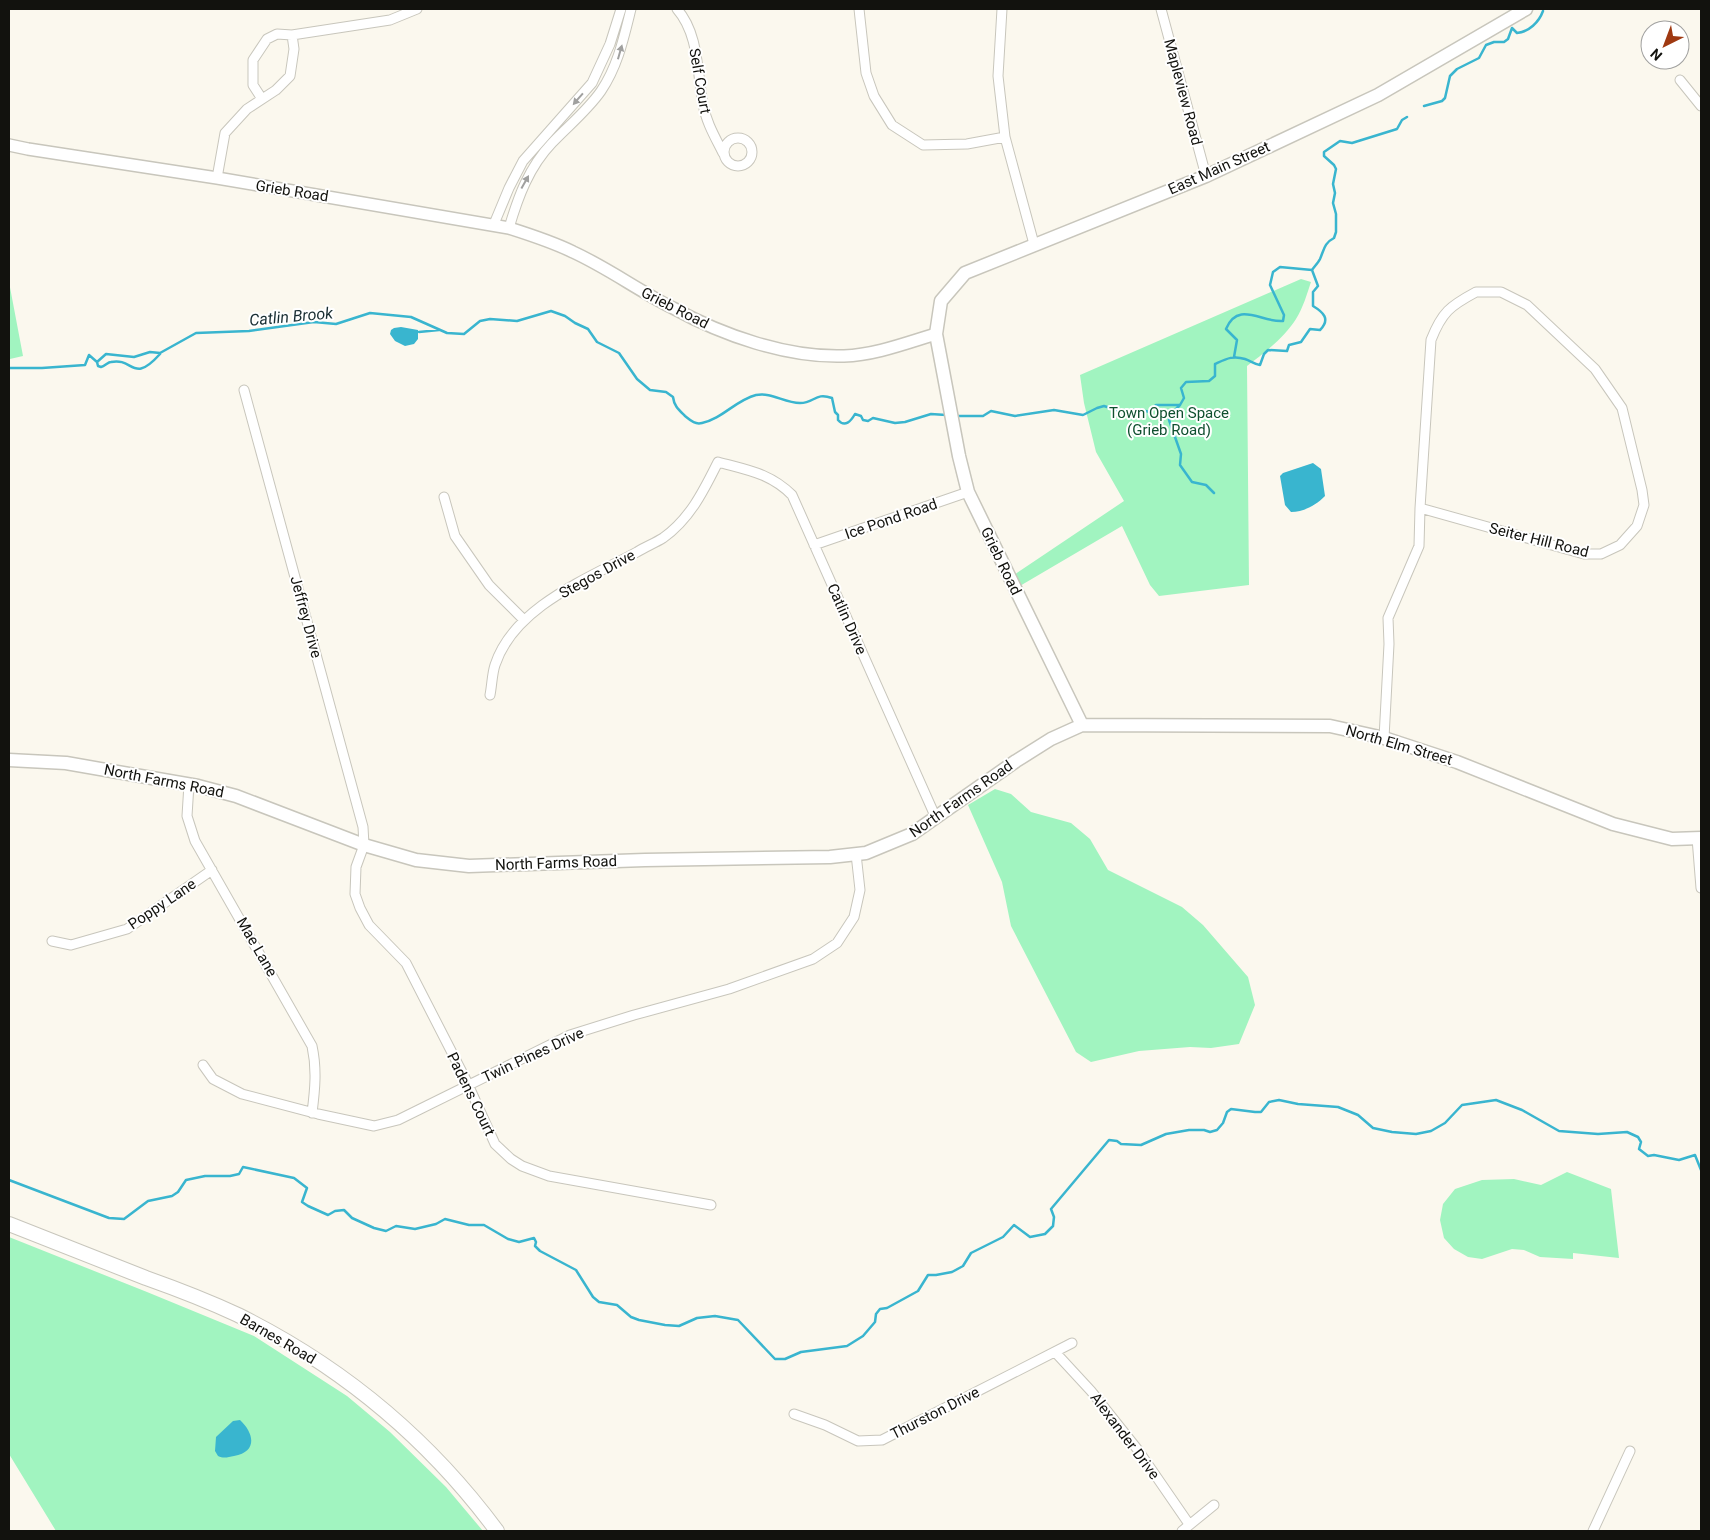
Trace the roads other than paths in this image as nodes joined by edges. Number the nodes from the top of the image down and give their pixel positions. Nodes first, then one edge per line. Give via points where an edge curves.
1 (417, 9) edge
2 (621, 9) edge
3 (631, 9) edge
4 (676, 9) edge
5 (859, 9) edge
6 (1002, 9) edge
7 (1162, 9) edge
8 (1526, 9) edge
9 (292, 35) junction
10 (1680, 80) dead end
11 (262, 99) junction
12 (1701, 106) edge
13 (1005, 137) junction
14 (9, 145) edge
15 (723, 154) dead end
16 (1206, 176) junction
17 (217, 178) junction
18 (494, 224) junction
19 (509, 228) junction
20 (1034, 244) junction
21 (936, 334) junction
22 (244, 390) dead end
23 (718, 462) joint
24 (968, 492) junction
25 (444, 497) dead end
26 (1420, 508) junction
27 (814, 546) junction
28 (524, 620) junction
29 (490, 695) dead end
30 (1082, 725) junction
31 (1384, 738) junction
32 (9, 760) edge
33 (189, 784) junction
34 (936, 818) junction
35 (1699, 838) edge
36 (364, 845) junction
37 (856, 854) junction
38 (212, 870) junction
39 (1701, 888) edge
40 (52, 941) dead end
41 (203, 1065) dead end
42 (468, 1086) junction
43 (312, 1113) junction
44 (711, 1205) dead end
45 (9, 1224) edge
46 (1072, 1343) dead end
47 (1054, 1352) junction
48 (794, 1414) dead end
49 (1630, 1451) dead end
50 (1214, 1505) dead end
51 (1189, 1524) junction
52 (497, 1531) edge
53 (1182, 1531) edge
54 (1593, 1531) edge

1 - 9 street via 390,20
2 -> 18 street via 610,44 592,83 524,161 508,188
19 -> 3 street via 520,193 533,168 601,90 619,58
4 - 15 street, Self Court via 683,16 694,43 703,105
5 - 13 street via 866,73 874,96 892,125 923,145 968,144
6 - 13 street via 998,76
7 - 16 street, Mapleview Road
8 - 16 main road, East Main Street via 1378,96
9 - 11 street via 294,49 290,76
9 - 11 street via 277,34 267,39 253,60 252,85
10 - 12 street
11 - 17 street via 247,109 226,133
13 - 20 street
14 - 17 street, Grieb Road
16 - 20 main road, East Main Street
17 - 18 street, Grieb Road
18 - 19 street, Grieb Road
19 - 21 street, Grieb Road via 575,253 673,309 716,329 770,347 844,356 881,350
20 - 21 main road, East Main Street via 965,273 941,301
21 - 24 main road, Grieb Road
22 - 36 street, Jeffrey Drive via 363,828
23 - 27 street, Catlin Drive via 762,474 780,483 792,495
23 - 28 street, Stegos Drive via 686,518 663,538 571,586
24 - 27 street, Ice Pond Road
24 - 30 main road, Grieb Road
25 - 28 street via 455,536 489,584
26 - 26 street, Seiter Hill Road via 1431,340 1439,320 1456,303 1476,292 1501,292 1527,305 1595,369 1622,408 1644,505 1637,526 1620,545 1601,554 1584,554
26 - 31 street, Seiter Hill Road via 1419,546 1388,618
27 - 34 street, Catlin Drive
28 - 29 street, Stegos Drive via 504,645 495,666
30 - 31 main road, North Elm Street via 1330,726
30 - 34 main road, North Farms Road via 1051,739 1016,761
31 - 35 main road, North Elm Street via 1457,762 1613,824 1672,839
32 - 33 main road, North Farms Road via 66,763
33 - 36 main road, North Farms Road via 236,796
33 - 38 street, Mae Lane via 187,816 194,841
34 - 37 main road, North Farms Road via 912,834
35 - 39 street
36 - 37 main road, North Farms Road via 416,860 469,866
36 - 42 street, Padens Court via 356,867 355,894 360,908 369,925 406,963
37 - 42 street, Twin Pines Drive via 860,890 854,917 837,943 813,958 729,989 570,1035
38 - 40 street, Poppy Lane via 127,929 71,945
38 - 43 street, Mae Lane via 312,1046 316,1085
41 - 43 street, Twin Pines Drive via 214,1079 242,1094
42 - 43 street, Twin Pines Drive via 398,1120 374,1126
42 - 44 street, Padens Court via 495,1144 522,1166 549,1176
45 - 52 main road, Barnes Road via 238,1315 332,1370 416,1438 448,1470
46 - 47 street, Thurston Drive
47 - 48 street, Thurston Drive via 882,1440 858,1441
47 - 51 street, Alexander Drive via 1091,1391 1138,1450
49 - 54 street
50 - 51 street
51 - 53 street

